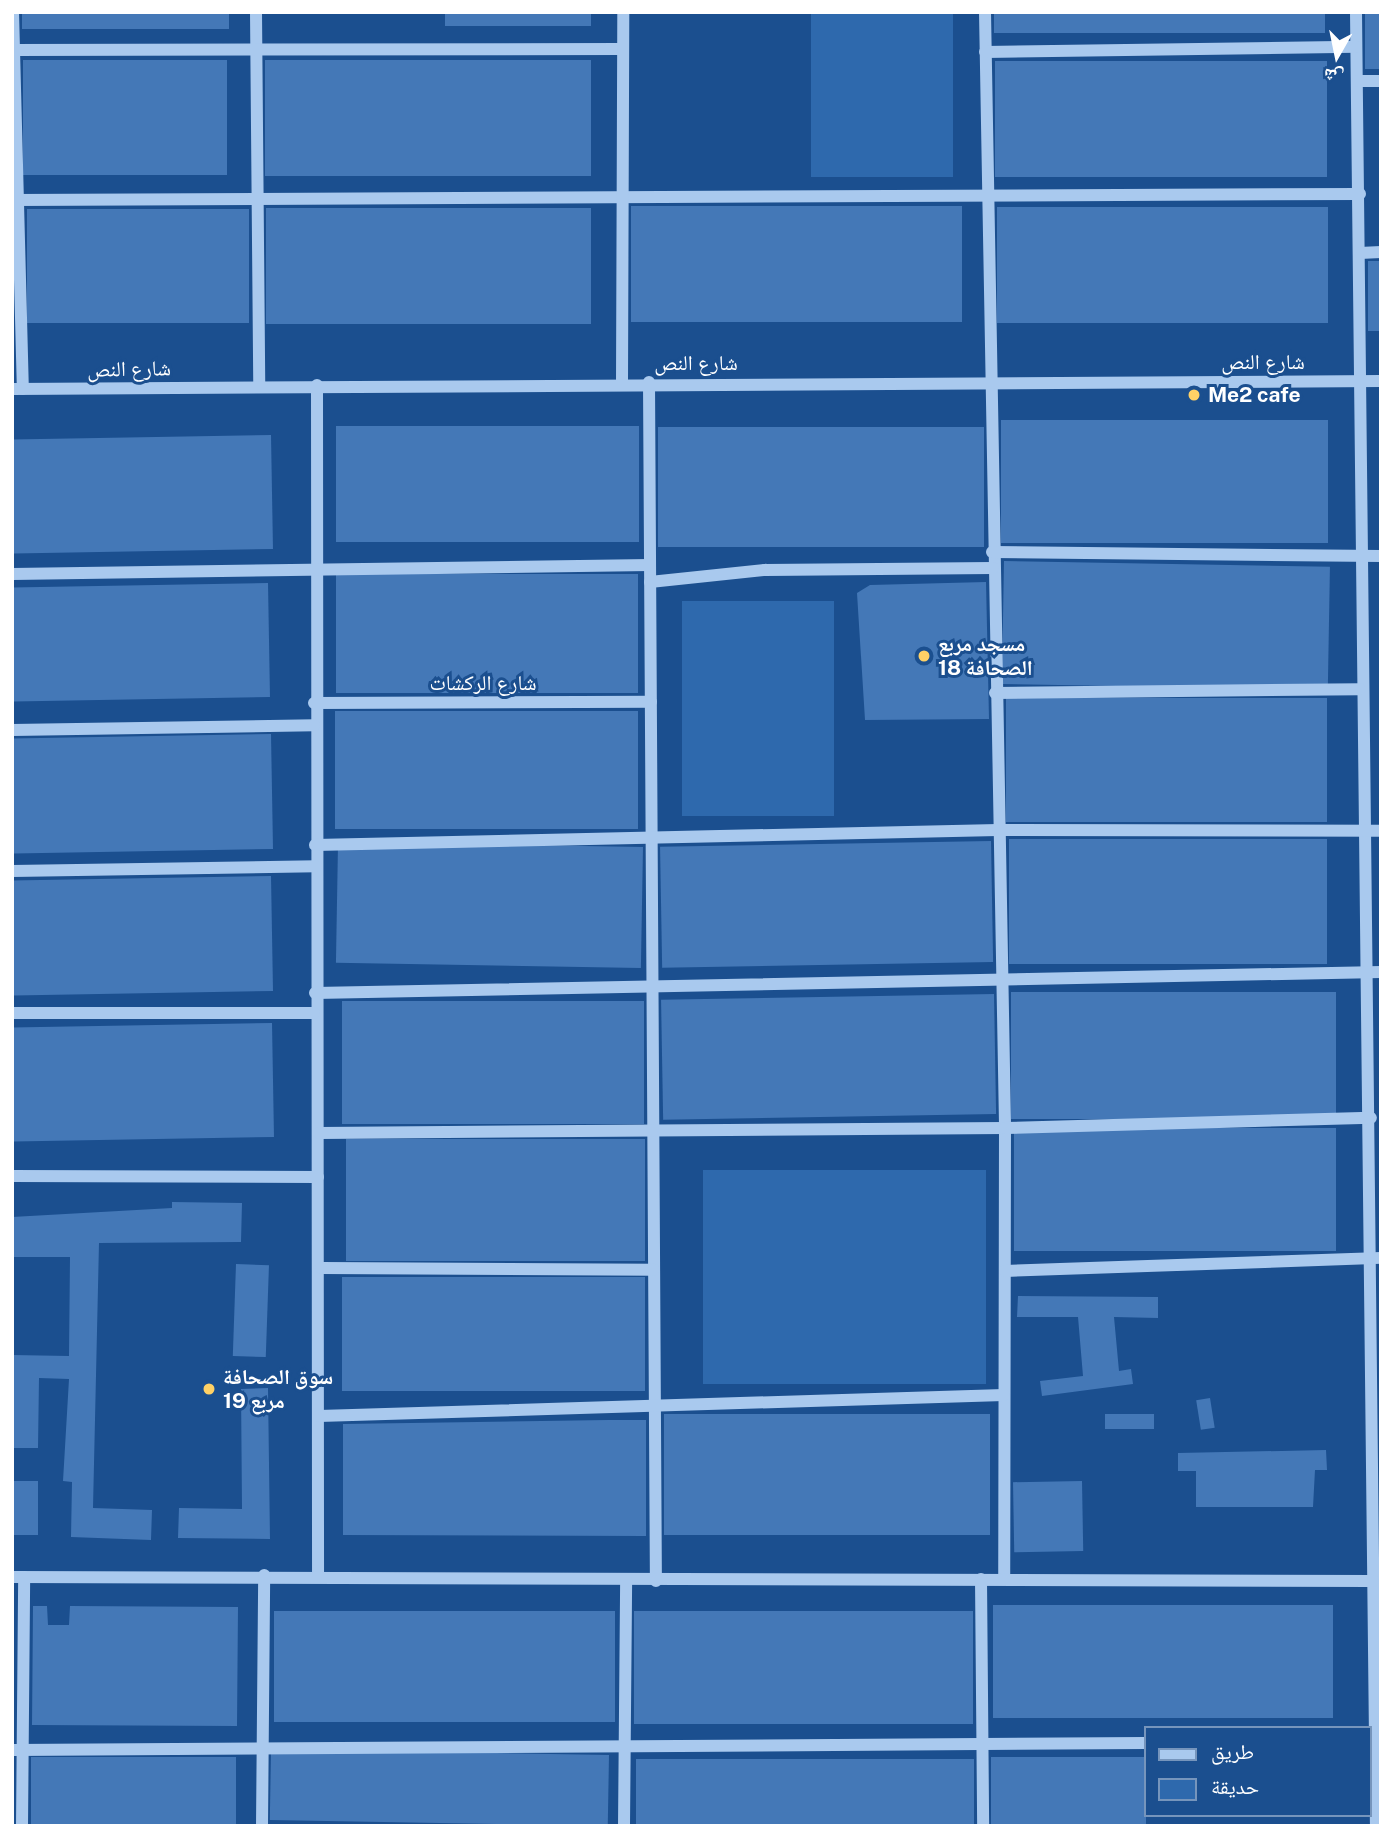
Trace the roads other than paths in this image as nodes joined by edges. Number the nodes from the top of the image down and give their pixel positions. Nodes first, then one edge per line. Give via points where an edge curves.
1 (13, 12) edge
2 (256, 12) edge
3 (623, 12) edge
4 (985, 12) edge
5 (1356, 12) edge
6 (1356, 47) junction
7 (622, 49) junction
8 (13, 50) edge
9 (257, 50) junction
10 (985, 52) junction
11 (1358, 81) junction
12 (1381, 81) edge
13 (989, 193) junction
14 (1360, 194) junction
15 (258, 198) junction
16 (15, 200) edge
17 (623, 200) junction
18 (1381, 252) edge
19 (1360, 253) junction
20 (1364, 381) junction
21 (1381, 381) edge
22 (649, 382) junction
23 (622, 383) junction
24 (991, 383) junction
25 (317, 386) junction
26 (260, 387) junction
27 (17, 389) edge
28 (992, 552) junction
29 (1362, 556) junction
30 (1381, 556) edge
31 (650, 565) junction
32 (993, 568) junction
33 (315, 571) junction
34 (12, 574) edge
35 (650, 582) junction
36 (1360, 689) junction
37 (995, 693) junction
38 (651, 702) junction
39 (314, 703) junction
40 (314, 725) junction
41 (12, 730) edge
42 (998, 830) junction
43 (1381, 831) edge
44 (1363, 832) junction
45 (652, 840) junction
46 (316, 845) junction
47 (316, 866) junction
48 (12, 872) edge
49 (1367, 972) junction
50 (1381, 972) edge
51 (1000, 982) junction
52 (653, 983) junction
53 (315, 993) junction
54 (12, 1013) edge
55 (314, 1013) junction
56 (1371, 1118) junction
57 (653, 1128) junction
58 (1005, 1128) junction
59 (319, 1133) junction
60 (12, 1176) edge
61 (318, 1177) junction
62 (1375, 1259) edge
63 (321, 1268) junction
64 (654, 1270) junction
65 (1005, 1271) junction
66 (1004, 1395) junction
67 (1375, 1400) edge
68 (655, 1410) junction
69 (319, 1416) junction
70 (264, 1575) junction
71 (318, 1576) junction
72 (18, 1577) edge
73 (981, 1579) junction
74 (1004, 1579) junction
75 (626, 1580) junction
76 (656, 1581) junction
77 (1373, 1581) junction
78 (1144, 1742) edge
79 (1375, 1742) edge
80 (983, 1743) junction
81 (625, 1746) junction
82 (18, 1750) edge
83 (263, 1753) junction
84 (23, 1826) edge
85 (262, 1826) edge
86 (624, 1826) edge
87 (983, 1826) edge
88 (1376, 1826) edge

1 - 8 street
2 - 9 street
3 - 7 street
4 - 10 street
5 - 6 street
6 - 10 street
6 - 11 street
7 - 9 street
7 - 17 street
8 - 9 street
8 - 16 street
9 - 15 street
10 - 13 street
11 - 12 street
11 - 14 street
13 - 14 street
13 - 17 street
13 - 24 street
14 - 19 street
15 - 16 street
15 - 17 street
15 - 26 street
16 - 27 street
17 - 23 street
18 - 19 street
19 - 20 street
20 - 21 street, شارع النص
20 - 24 street, شارع النص
20 - 29 street
22 - 23 street, شارع النص
22 - 24 street, شارع النص
22 - 31 street
23 - 25 street, شارع النص
24 - 28 street
25 - 26 street, شارع النص
25 - 33 street
26 - 27 street, شارع النص
28 - 29 street
28 - 32 street
29 - 30 street
29 - 36 street
31 - 33 street
31 - 35 street
32 - 35 street via 765,570
32 - 37 street
33 - 34 street
33 - 39 street
35 - 38 street
36 - 37 street
36 - 44 street
37 - 42 street
38 - 39 street, شارع الركشات
38 - 45 street
39 - 40 street
40 - 41 street
40 - 46 street
42 - 44 street
42 - 45 street
42 - 51 street
43 - 44 street
44 - 49 street
45 - 46 street
45 - 52 street
46 - 47 street
47 - 48 street
47 - 53 street
49 - 50 street
49 - 51 street
49 - 56 street
51 - 52 street
51 - 58 street
52 - 53 street
52 - 57 street
53 - 55 street
54 - 55 street
55 - 59 street
56 - 58 street
56 - 62 street
57 - 58 street
57 - 59 street
57 - 64 street
58 - 65 street
59 - 61 street
60 - 61 street
61 - 63 street
62 - 65 street
62 - 67 street
63 - 64 street
63 - 69 street
64 - 68 street
65 - 66 street
66 - 68 street
66 - 74 street
67 - 77 street
68 - 69 street
68 - 76 street
69 - 71 street
70 - 71 street
70 - 72 street
70 - 83 street
71 - 75 street
72 - 82 street
73 - 74 street
73 - 76 street
73 - 80 street
74 - 77 street
75 - 76 street
75 - 81 street
77 - 79 street
78 - 80 street
79 - 88 street
80 - 81 street
80 - 87 street
81 - 83 street
81 - 86 street
82 - 83 street
82 - 84 street
83 - 85 street

